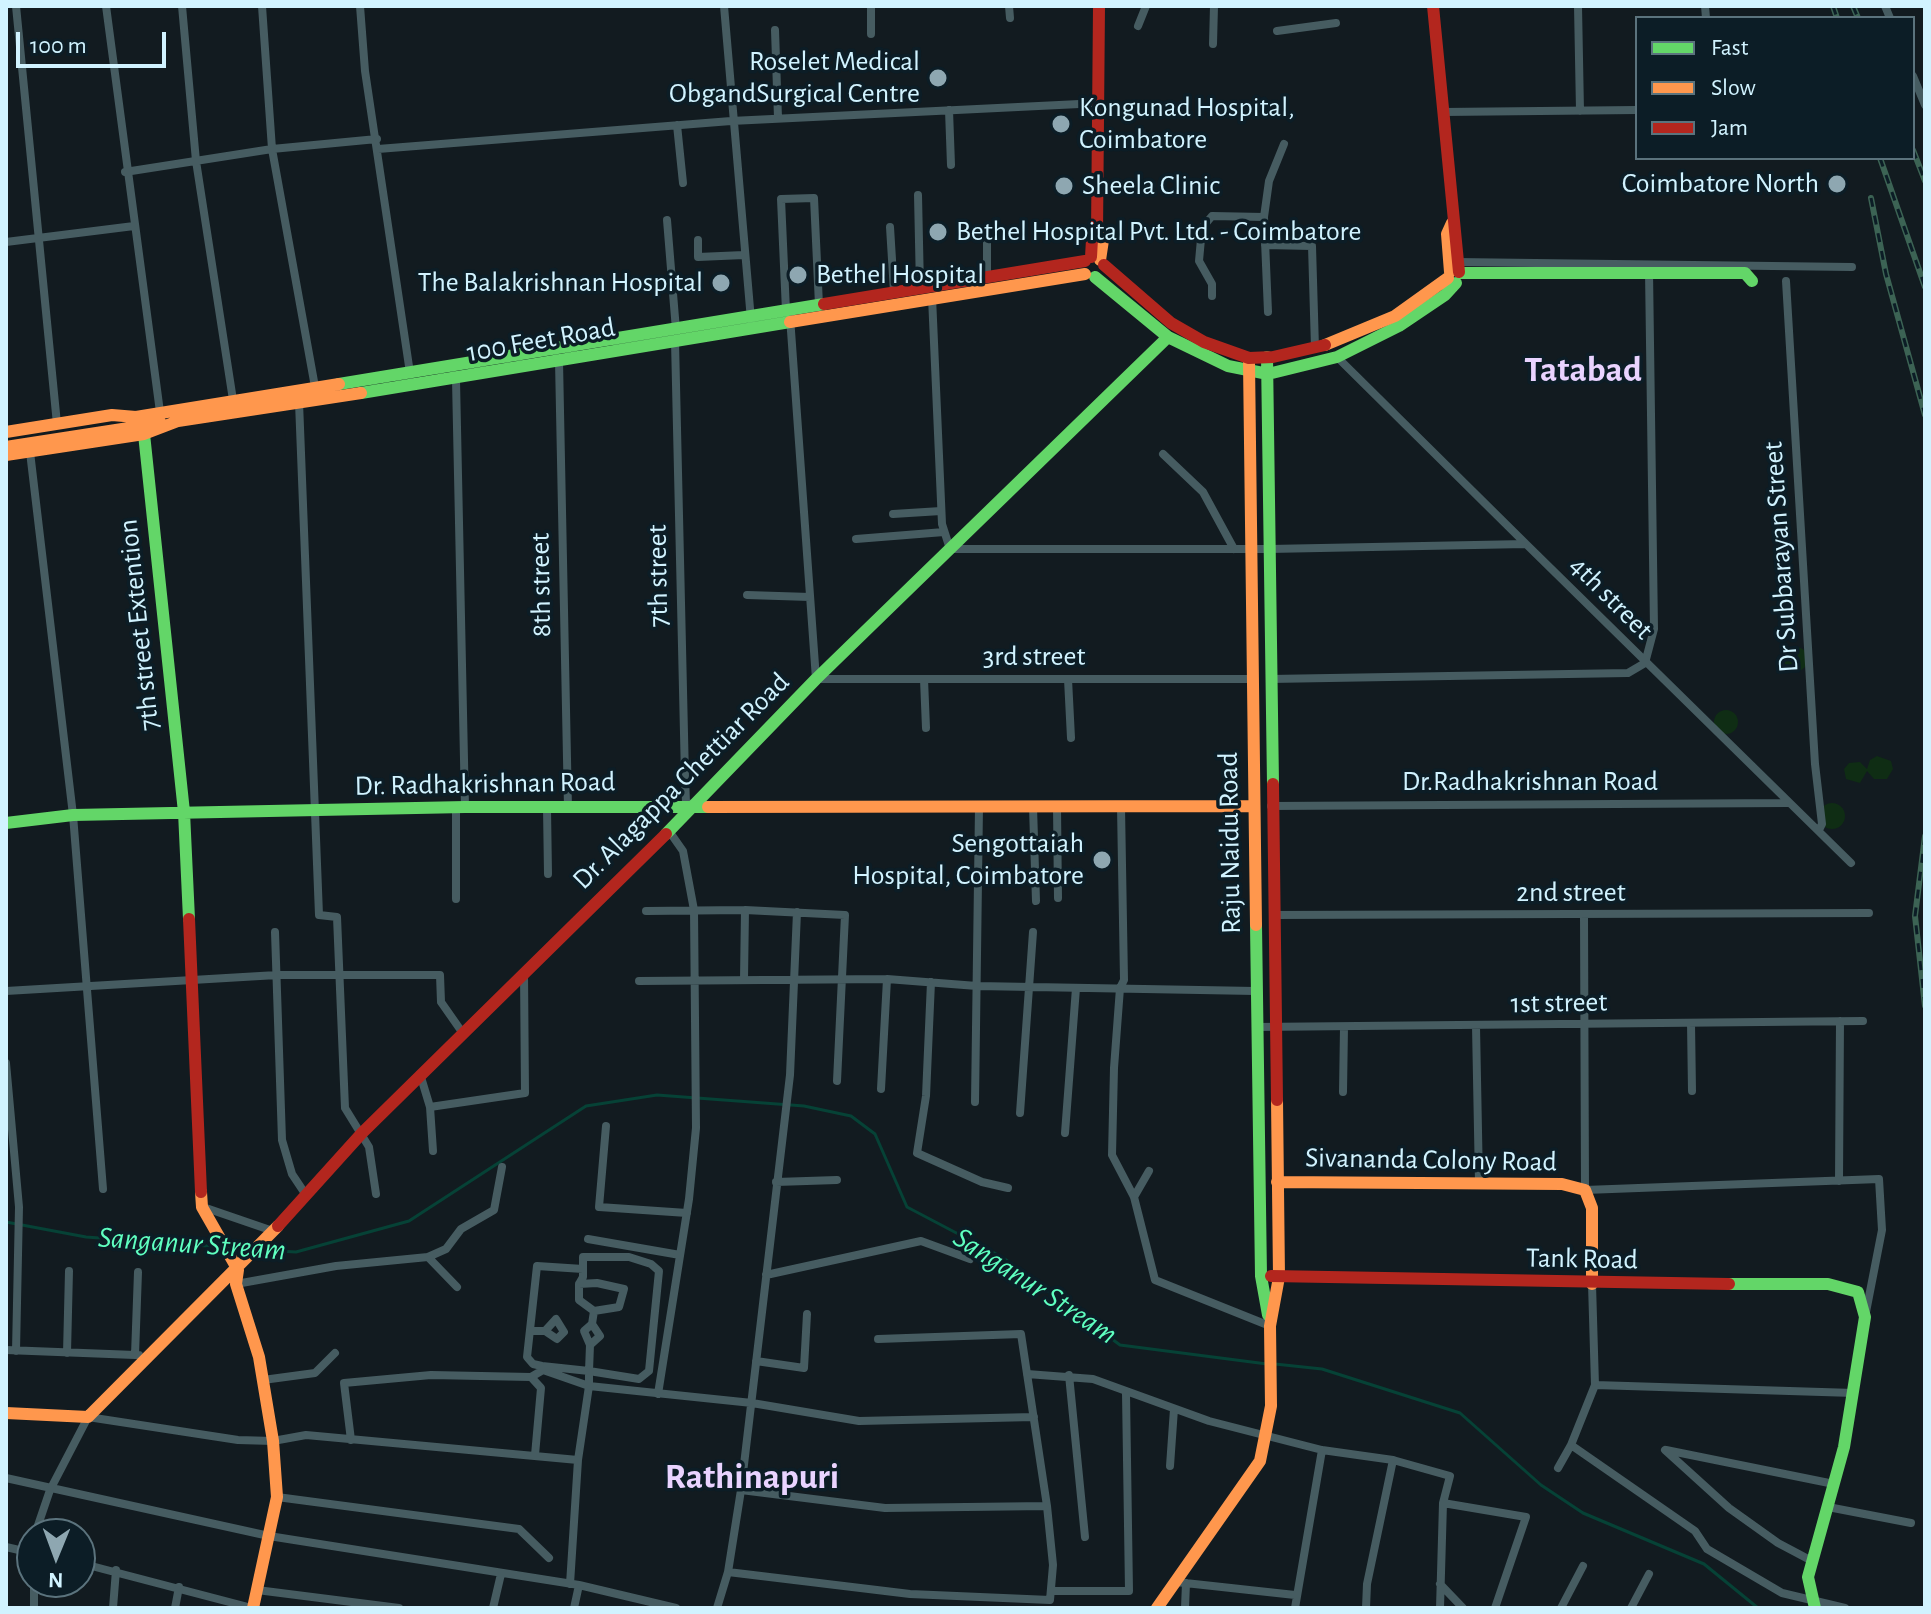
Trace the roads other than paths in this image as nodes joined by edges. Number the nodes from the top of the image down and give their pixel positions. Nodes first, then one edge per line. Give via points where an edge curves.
1 (16, 6) edge
2 (106, 6) edge
3 (182, 6) edge
4 (262, 6) edge
5 (360, 6) edge
6 (724, 6) edge
7 (871, 6) edge
8 (1009, 6) edge
9 (1099, 6) edge
10 (1146, 6) edge
11 (1214, 6) edge
12 (1433, 6) edge
13 (1578, 6) edge
14 (1010, 18) dead end
15 (1336, 23) dead end
16 (1138, 26) dead end
17 (775, 30) dead end
18 (1277, 31) dead end
19 (871, 34) dead end
20 (1213, 44) dead end
21 (1915, 81) edge
22 (1101, 103) junction
23 (1925, 105) edge
24 (949, 110) junction
25 (1635, 110) edge
26 (1580, 111) junction
27 (1443, 112) junction
28 (778, 118) junction
29 (731, 121) junction
30 (677, 125) junction
31 (377, 144) junction
32 (1284, 144) dead end
33 (272, 149) junction
34 (196, 161) junction
35 (951, 165) dead end
36 (125, 172) junction
37 (683, 183) dead end
38 (918, 195) dead end
39 (1264, 217) junction
40 (667, 220) dead end
41 (134, 226) junction
42 (890, 227) dead end
43 (987, 231) dead end
44 (41, 238) junction
45 (698, 240) dead end
46 (6, 242) edge
47 (1265, 245) junction
48 (744, 255) junction
49 (1093, 266) junction
50 (1852, 267) dead end
51 (1455, 273) junction
52 (1649, 274) junction
53 (987, 277) junction
54 (1786, 281) dead end
55 (920, 288) junction
56 (894, 292) junction
57 (1212, 296) dead end
58 (932, 297) junction
59 (819, 305) junction
60 (1268, 312) dead end
61 (789, 314) junction
62 (751, 323) junction
63 (676, 335) junction
64 (1168, 337) junction
65 (1315, 348) junction
66 (1267, 357) junction
67 (1337, 357) junction
68 (1249, 358) junction
69 (559, 361) junction
70 (1249, 372) junction
71 (410, 373) junction
72 (1268, 374) junction
73 (456, 380) junction
74 (315, 387) junction
75 (233, 400) junction
76 (299, 402) junction
77 (160, 412) junction
78 (57, 424) junction
79 (140, 425) junction
80 (6, 432) edge
81 (6, 439) edge
82 (6, 447) edge
83 (30, 452) junction
84 (1163, 454) dead end
85 (6, 455) edge
86 (941, 511) junction
87 (893, 514) dead end
88 (944, 532) junction
89 (856, 539) dead end
90 (1526, 544) junction
91 (950, 549) junction
92 (1234, 549) junction
93 (1250, 549) junction
94 (1269, 549) junction
95 (747, 595) dead end
96 (810, 597) junction
97 (1645, 663) junction
98 (816, 679) junction
99 (924, 679) junction
100 (1068, 679) junction
101 (1252, 679) junction
102 (1270, 679) junction
103 (926, 728) dead end
104 (1071, 738) dead end
105 (1788, 803) junction
106 (693, 804) junction
107 (1254, 806) junction
108 (1271, 806) junction
109 (461, 807) junction
110 (979, 807) junction
111 (1033, 807) junction
112 (1057, 807) junction
113 (1121, 807) junction
114 (547, 808) junction
115 (568, 808) junction
116 (317, 810) junction
117 (184, 812) junction
118 (73, 815) junction
119 (6, 823) edge
120 (1819, 830) junction
121 (669, 831) junction
122 (1851, 863) dead end
123 (548, 874) dead end
124 (1058, 898) dead end
125 (456, 899) dead end
126 (1036, 901) dead end
127 (694, 910) junction
128 (745, 910) junction
129 (646, 911) dead end
130 (797, 912) junction
131 (1869, 913) dead end
132 (1273, 915) junction
133 (1584, 916) junction
134 (275, 932) dead end
135 (1033, 932) dead end
136 (524, 972) junction
137 (277, 975) junction
138 (338, 976) junction
139 (192, 979) junction
140 (695, 979) junction
141 (744, 979) junction
142 (887, 979) junction
143 (795, 980) junction
144 (842, 980) junction
145 (639, 981) dead end
146 (931, 982) junction
147 (979, 985) junction
148 (90, 986) junction
149 (1030, 987) junction
150 (1076, 988) junction
151 (1120, 988) junction
152 (6, 991) edge
153 (1255, 991) junction
154 (1840, 1021) junction
155 (1863, 1021) dead end
156 (1691, 1023) junction
157 (1585, 1025) junction
158 (1476, 1026) junction
159 (1256, 1027) junction
160 (1274, 1027) junction
161 (1344, 1027) junction
162 (462, 1032) junction
163 (6, 1063) edge
164 (420, 1074) junction
165 (837, 1081) dead end
166 (881, 1089) dead end
167 (1692, 1091) dead end
168 (1343, 1092) dead end
169 (975, 1102) dead end
170 (430, 1107) junction
171 (1020, 1113) dead end
172 (606, 1126) dead end
173 (362, 1133) junction
174 (1065, 1133) dead end
175 (433, 1151) dead end
176 (502, 1167) dead end
177 (1149, 1171) dead end
178 (837, 1180) dead end
179 (1839, 1181) junction
180 (776, 1182) junction
181 (1277, 1182) junction
182 (1479, 1183) junction
183 (1008, 1188) dead end
184 (103, 1189) dead end
185 (1585, 1190) junction
186 (376, 1194) dead end
187 (306, 1195) junction
188 (1134, 1197) junction
189 (202, 1207) junction
190 (687, 1213) junction
191 (271, 1233) junction
192 (588, 1239) dead end
193 (680, 1255) junction
194 (428, 1257) junction
195 (970, 1259) dead end
196 (236, 1267) junction
197 (583, 1269) junction
198 (69, 1271) dead end
199 (138, 1272) dead end
200 (766, 1275) junction
201 (1261, 1276) junction
202 (1279, 1277) junction
203 (236, 1284) junction
204 (579, 1284) junction
205 (1592, 1284) junction
206 (457, 1287) dead end
207 (594, 1311) junction
208 (807, 1314) dead end
209 (1865, 1317) junction
210 (1270, 1326) junction
211 (530, 1331) junction
212 (545, 1331) dead end
213 (878, 1339) dead end
214 (6, 1350) edge
215 (16, 1351) junction
216 (67, 1353) junction
217 (335, 1353) dead end
218 (135, 1355) junction
219 (151, 1356) junction
220 (756, 1361) junction
221 (589, 1371) junction
222 (1027, 1374) junction
223 (1069, 1375) junction
224 (531, 1377) junction
225 (263, 1380) junction
226 (1595, 1385) junction
227 (589, 1386) junction
228 (1126, 1393) junction
229 (1854, 1393) junction
230 (658, 1394) junction
231 (752, 1403) junction
232 (1174, 1409) junction
233 (6, 1413) edge
234 (88, 1417) junction
235 (1034, 1417) junction
236 (1267, 1436) junction
237 (351, 1440) junction
238 (273, 1441) junction
239 (1571, 1445) junction
240 (1322, 1450) junction
241 (535, 1455) junction
242 (578, 1460) junction
243 (1393, 1460) junction
244 (1170, 1466) dead end
245 (1558, 1468) dead end
246 (6, 1478) edge
247 (1834, 1484) junction
248 (50, 1490) junction
249 (741, 1490) junction
250 (277, 1497) junction
251 (1443, 1503) junction
252 (1047, 1506) junction
253 (1828, 1507) junction
254 (40, 1518) edge
255 (1911, 1523) dead end
256 (269, 1536) junction
257 (1085, 1537) dead end
258 (549, 1558) dead end
259 (1812, 1561) junction
260 (96, 1566) edge
261 (1583, 1566) dead end
262 (116, 1570) junction
263 (728, 1572) junction
264 (501, 1574) junction
265 (1649, 1574) dead end
266 (1181, 1582) junction
267 (574, 1584) junction
268 (1440, 1584) junction
269 (179, 1587) junction
270 (257, 1590) junction
271 (1052, 1591) junction
272 (1295, 1595) junction
273 (644, 1604) edge
274 (1813, 1606) edge
275 (113, 1608) edge
276 (175, 1608) edge
277 (253, 1608) edge
278 (399, 1608) edge
279 (493, 1608) edge
280 (574, 1608) edge
281 (676, 1608) edge
282 (717, 1608) edge
283 (1157, 1608) edge
284 (1185, 1608) edge
285 (1295, 1608) edge
286 (1366, 1608) edge
287 (1440, 1608) edge
288 (1463, 1608) edge
289 (1495, 1608) edge
290 (1561, 1608) edge
291 (1631, 1608) edge
292 (1845, 1608) edge

1 - 44 street
2 - 36 street
3 - 34 street
4 - 33 street
5 - 31 street
6 - 29 street
7 - 19 street
8 - 14 street
9 - 22 main road
10 - 16 street
11 - 20 street
12 - 27 main road
13 - 26 street
15 - 18 street
17 - 28 street
21 - 23 street
22 - 24 street
22 - 49 main road via 1097,233 1103,240
24 - 28 street
24 - 35 street
25 - 26 street
26 - 27 street
27 - 51 main road via 1452,223 1447,234
28 - 29 street
29 - 30 street
29 - 48 street
30 - 31 street
30 - 37 street
31 - 33 street
31 - 71 street
32 - 39 street via 1269,181
33 - 34 street
33 - 74 street
34 - 36 street
34 - 75 street
36 - 41 street
38 - 55 street
39 - 47 street
39 - 57 street via 1212,216 1202,228 1199,261 1212,284
40 - 63 street
41 - 44 street
41 - 77 street
42 - 56 street
43 - 53 street
44 - 46 street
44 - 78 street
45 - 48 street via 698,257
47 - 60 street
47 - 65 street via 1312,246
48 - 62 street
49 - 53 main road, 100 Feet Road
49 - 58 main road, 100 Feet Road
49 - 64 main road
49 - 68 main road via 1171,323
50 - 51 street
51 - 52 main road
51 - 65 main road via 1395,316
51 - 67 main road via 1445,295
52 - 52 main road via 1745,273 1752,281
52 - 97 street via 1654,629
53 - 55 main road, 100 Feet Road
54 - 120 street, Dr Subbarayan Street
55 - 56 main road, 100 Feet Road
56 - 59 main road, 100 Feet Road
58 - 61 main road, 100 Feet Road
58 - 86 street
59 - 61 main road, 100 Feet Road
59 - 61 street via 814,198 781,199
61 - 62 main road, 100 Feet Road
61 - 96 street
62 - 63 main road, 100 Feet Road
63 - 69 main road, 100 Feet Road
63 - 71 main road, 100 Feet Road
63 - 106 street, 7th street via 685,777 686,803
64 - 70 main road
64 - 91 main road, Dr. Alagappa Chettiar Road
65 - 66 main road
66 - 68 main road
66 - 72 main road, Raju Naidu Road
67 - 72 main road
67 - 90 street, 4th street
68 - 70 main road, Raju Naidu Road
69 - 73 main road, 100 Feet Road
69 - 115 street, 8th street
70 - 72 main road
70 - 93 main road, Raju Naidu Road
71 - 74 main road, 100 Feet Road
72 - 94 main road, Raju Naidu Road
73 - 76 main road, 100 Feet Road
73 - 109 street
74 - 75 main road, 100 Feet Road
75 - 77 main road, 100 Feet Road
76 - 79 main road, 100 Feet Road via 178,421 161,430
76 - 116 street
77 - 79 main road, 100 Feet Road
78 - 79 main road, 100 Feet Road via 112,415
78 - 80 main road, 100 Feet Road
79 - 81 main road via 116,421
79 - 82 main road
79 - 83 main road, 100 Feet Road
79 - 117 main road, 7th street Extention
83 - 85 main road, 100 Feet Road
83 - 118 street
84 - 92 street via 1203,492
86 - 87 street
86 - 88 street
88 - 89 street
88 - 91 street
90 - 94 street
90 - 97 street, 4th street
91 - 92 street
91 - 98 main road, Dr. Alagappa Chettiar Road
92 - 93 street
93 - 94 street
93 - 101 main road, Raju Naidu Road
94 - 102 main road, Raju Naidu Road
95 - 96 street
96 - 98 street
97 - 102 street via 1628,673
97 - 105 street, 4th street
98 - 99 street, 3rd street
98 - 106 main road, Dr. Alagappa Chettiar Road
99 - 100 street, 3rd street
99 - 103 street
100 - 101 street, 3rd street
100 - 104 street
101 - 107 main road, Raju Naidu Road
102 - 108 main road, Raju Naidu Road
105 - 108 street, Dr.Radhakrishnan Road
105 - 120 street, 4th street
106 - 110 main road, Dr. Radhakrishnan Road
106 - 115 main road, Dr. Radhakrishnan Road
106 - 121 main road, Dr. Alagappa Chettiar Road
107 - 113 main road, Dr. Radhakrishnan Road
107 - 153 main road, Raju Naidu Road
108 - 132 main road, Raju Naidu Road
109 - 114 main road, Dr. Radhakrishnan Road
109 - 116 main road, Dr. Radhakrishnan Road
109 - 125 street
110 - 111 main road, Dr. Radhakrishnan Road
110 - 147 street
111 - 112 main road, Dr. Radhakrishnan Road
111 - 126 street
112 - 113 main road, Dr. Radhakrishnan Road
112 - 124 street
113 - 151 street
114 - 115 main road, Dr. Radhakrishnan Road
114 - 123 street
116 - 117 main road, Dr. Radhakrishnan Road
116 - 138 street via 319,915 337,917
117 - 118 main road, Dr. Radhakrishnan Road
117 - 139 main road, 7th street Extention
118 - 119 main road, Dr. Radhakrishnan Road
118 - 148 street
120 - 122 street, 4th street
121 - 127 street via 683,851
121 - 136 main road, Dr. Alagappa Chettiar Road
127 - 128 street
127 - 129 street
127 - 140 street
128 - 130 street
128 - 141 street
130 - 143 street
130 - 144 street via 845,915
131 - 133 street, 2nd street
132 - 133 street, 2nd street
132 - 160 main road, Raju Naidu Road
133 - 157 street
134 - 137 street
135 - 149 street
136 - 162 main road, Dr. Alagappa Chettiar Road
136 - 170 street via 525,1093
137 - 138 street
137 - 139 street
137 - 187 street via 282,1140 292,1174
138 - 162 street via 440,975 441,1002
138 - 173 street via 345,1108
139 - 148 street
139 - 189 main road, 7th street Extention
140 - 141 street
140 - 145 street
140 - 190 street via 696,1128
141 - 143 street
142 - 144 street
142 - 146 street
142 - 166 street
143 - 144 street
143 - 180 street
144 - 165 street
146 - 147 street
146 - 183 street via 926,1096 917,1153
147 - 149 street
147 - 169 street
148 - 152 street
148 - 184 street
149 - 150 street
149 - 171 street
150 - 151 street
150 - 174 street
151 - 153 street
151 - 188 street via 1112,1155
153 - 159 main road, Raju Naidu Road
154 - 155 street, 1st street
154 - 156 street, 1st street
154 - 179 street
156 - 157 street, 1st street
156 - 167 street
157 - 158 street, 1st street
157 - 185 street
158 - 161 street, 1st street
158 - 182 street
159 - 160 street, 1st street
159 - 201 main road, Raju Naidu Road
160 - 161 street, 1st street
160 - 181 main road, Raju Naidu Road
161 - 168 street
162 - 164 main road, Dr. Alagappa Chettiar Road
163 - 215 street via 19,1211
164 - 170 street
164 - 173 main road, Dr. Alagappa Chettiar Road
170 - 175 street
172 - 190 street via 599,1207
173 - 186 street
173 - 187 main road, Dr. Alagappa Chettiar Road
176 - 194 street via 494,1210
177 - 188 street
178 - 180 street
179 - 185 street
179 - 209 street via 1879,1179 1882,1230
180 - 200 street
181 - 182 main road, Sivananda Colony Road
181 - 202 main road, Raju Naidu Road
182 - 185 main road, Sivananda Colony Road via 1562,1184
185 - 205 main road, Sivananda Colony Road via 1592,1208
187 - 191 main road, Dr. Alagappa Chettiar Road
188 - 210 street via 1155,1280
189 - 191 street
189 - 196 main road
190 - 193 street
191 - 196 main road, Dr. Alagappa Chettiar Road
192 - 193 street
193 - 230 street
194 - 203 street
194 - 206 street
195 - 200 street via 921,1241
196 - 203 main road
196 - 219 main road, Dr. Alagappa Chettiar Road
197 - 204 street
197 - 211 street via 537,1266
197 - 221 street via 583,1257 629,1257 659,1271 649,1371 639,1379
198 - 216 street
199 - 218 street
200 - 220 street
201 - 202 main road, Tank Road
201 - 210 main road, Raju Naidu Road
202 - 205 main road, Tank Road
202 - 210 main road, Raju Naidu Road
203 - 225 main road
204 - 207 street via 579,1300
204 - 207 street via 624,1289 619,1307
205 - 209 main road, Tank Road via 1828,1284 1858,1292
205 - 226 street
207 - 221 street via 592,1324 584,1331 590,1345
208 - 220 street via 804,1368
209 - 229 main road
210 - 236 main road
211 - 212 street
211 - 221 street via 527,1357 533,1364
213 - 222 street via 1021,1334
214 - 215 street
215 - 216 street
216 - 218 street
217 - 225 street via 315,1373
218 - 219 street
219 - 234 main road, Dr. Alagappa Chettiar Road
220 - 231 street
221 - 227 street
222 - 223 street
222 - 235 street
223 - 228 street
223 - 257 street
224 - 227 street via 543,1370
224 - 237 street via 431,1375 344,1383
224 - 241 street via 541,1388
225 - 238 main road
226 - 229 street
226 - 239 street
227 - 230 street
227 - 242 street
228 - 232 street
228 - 271 street via 1129,1591
229 - 247 main road
230 - 231 street
231 - 235 street via 859,1421
231 - 249 street
232 - 236 street
232 - 244 street
233 - 234 main road
234 - 238 street
234 - 248 street
235 - 252 street
236 - 240 street
236 - 266 main road via 1260,1461
237 - 238 street via 306,1435
237 - 241 street
238 - 250 main road
239 - 245 street
239 - 274 street via 1695,1531 1707,1549
240 - 243 street
240 - 272 street
241 - 242 street
242 - 267 street
243 - 251 street via 1450,1476
243 - 286 street
246 - 248 street
247 - 253 main road
247 - 259 street via 1665,1450 1729,1508
248 - 254 street
248 - 256 street
249 - 252 street via 885,1508
249 - 263 street
250 - 256 main road
250 - 258 street via 519,1529
251 - 268 street
251 - 289 street via 1526,1517
252 - 271 street
253 - 255 street
253 - 259 main road
256 - 264 street
256 - 270 main road
259 - 274 main road via 1808,1577
260 - 262 street
261 - 290 street
262 - 269 street
262 - 275 street
263 - 271 street via 910,1594 1050,1600
263 - 282 street
264 - 267 street
264 - 279 street
265 - 291 street
266 - 272 street
266 - 283 main road
266 - 284 street
267 - 273 street
267 - 280 street
268 - 287 street
268 - 288 street
269 - 276 street
269 - 277 street
270 - 277 main road
270 - 278 street
272 - 285 street
273 - 281 street
274 - 292 street

